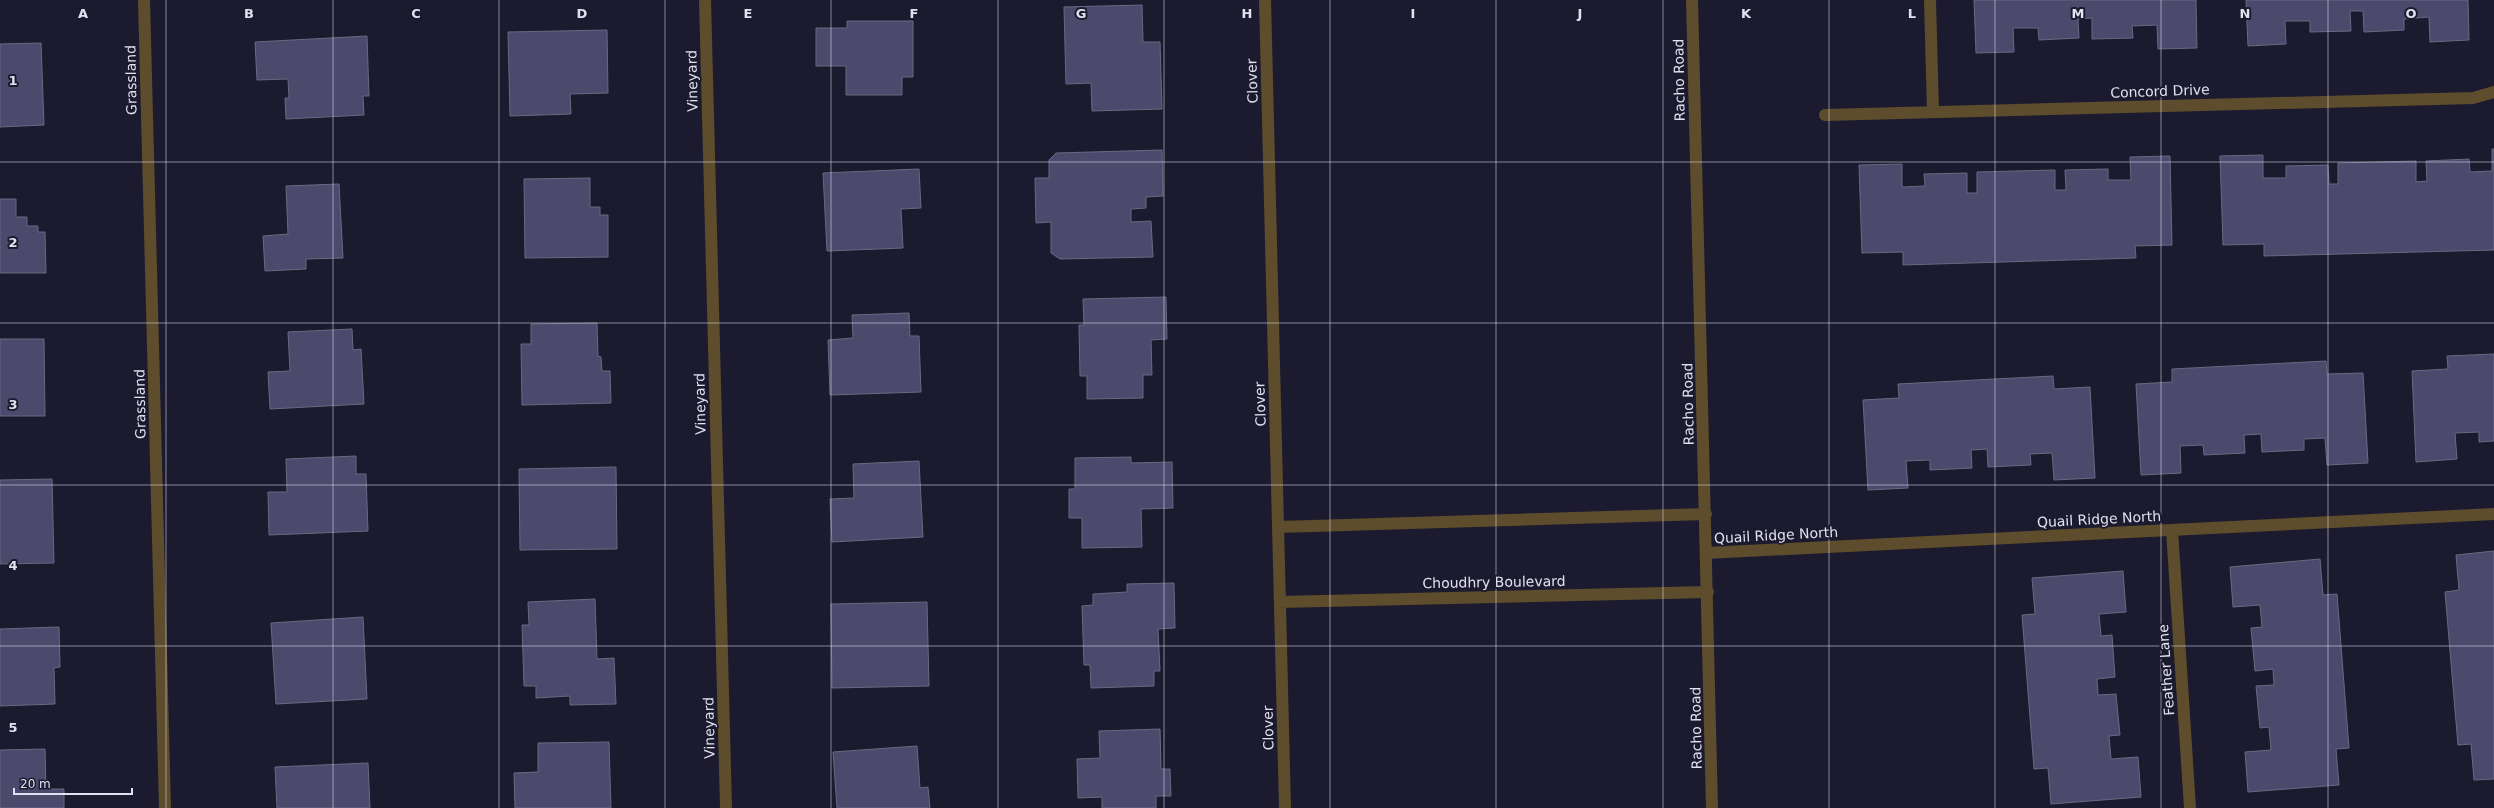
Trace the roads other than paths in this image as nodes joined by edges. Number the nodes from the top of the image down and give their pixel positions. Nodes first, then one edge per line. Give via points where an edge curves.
1 (144, 0) edge
2 (705, 0) edge
3 (1264, 0) edge
4 (1692, 0) edge
5 (1930, 0) edge
6 (2494, 92) edge
7 (1933, 112) junction
8 (1825, 115) dead end
9 (1706, 514) junction
10 (2494, 514) edge
11 (1279, 526) junction
12 (2172, 530) junction
13 (1706, 554) junction
14 (1708, 592) junction
15 (1280, 602) junction
16 (165, 808) edge
17 (726, 808) edge
18 (1285, 808) edge
19 (1712, 808) edge
20 (2190, 808) edge

1 - 16 street, Grassland
2 - 17 street, Vineyard
3 - 11 street, Clover
4 - 9 street, Racho Road
5 - 7 street
6 - 7 street, Concord Drive via 2473,98
7 - 8 street, Concord Drive
9 - 11 street
9 - 13 street, Racho Road
10 - 12 street, Quail Ridge North
11 - 15 street, Clover
12 - 13 street, Quail Ridge North
12 - 20 street, Feather Lane
13 - 14 street, Racho Road
14 - 15 street, Choudhry Boulevard
14 - 19 street, Racho Road
15 - 18 street, Clover

